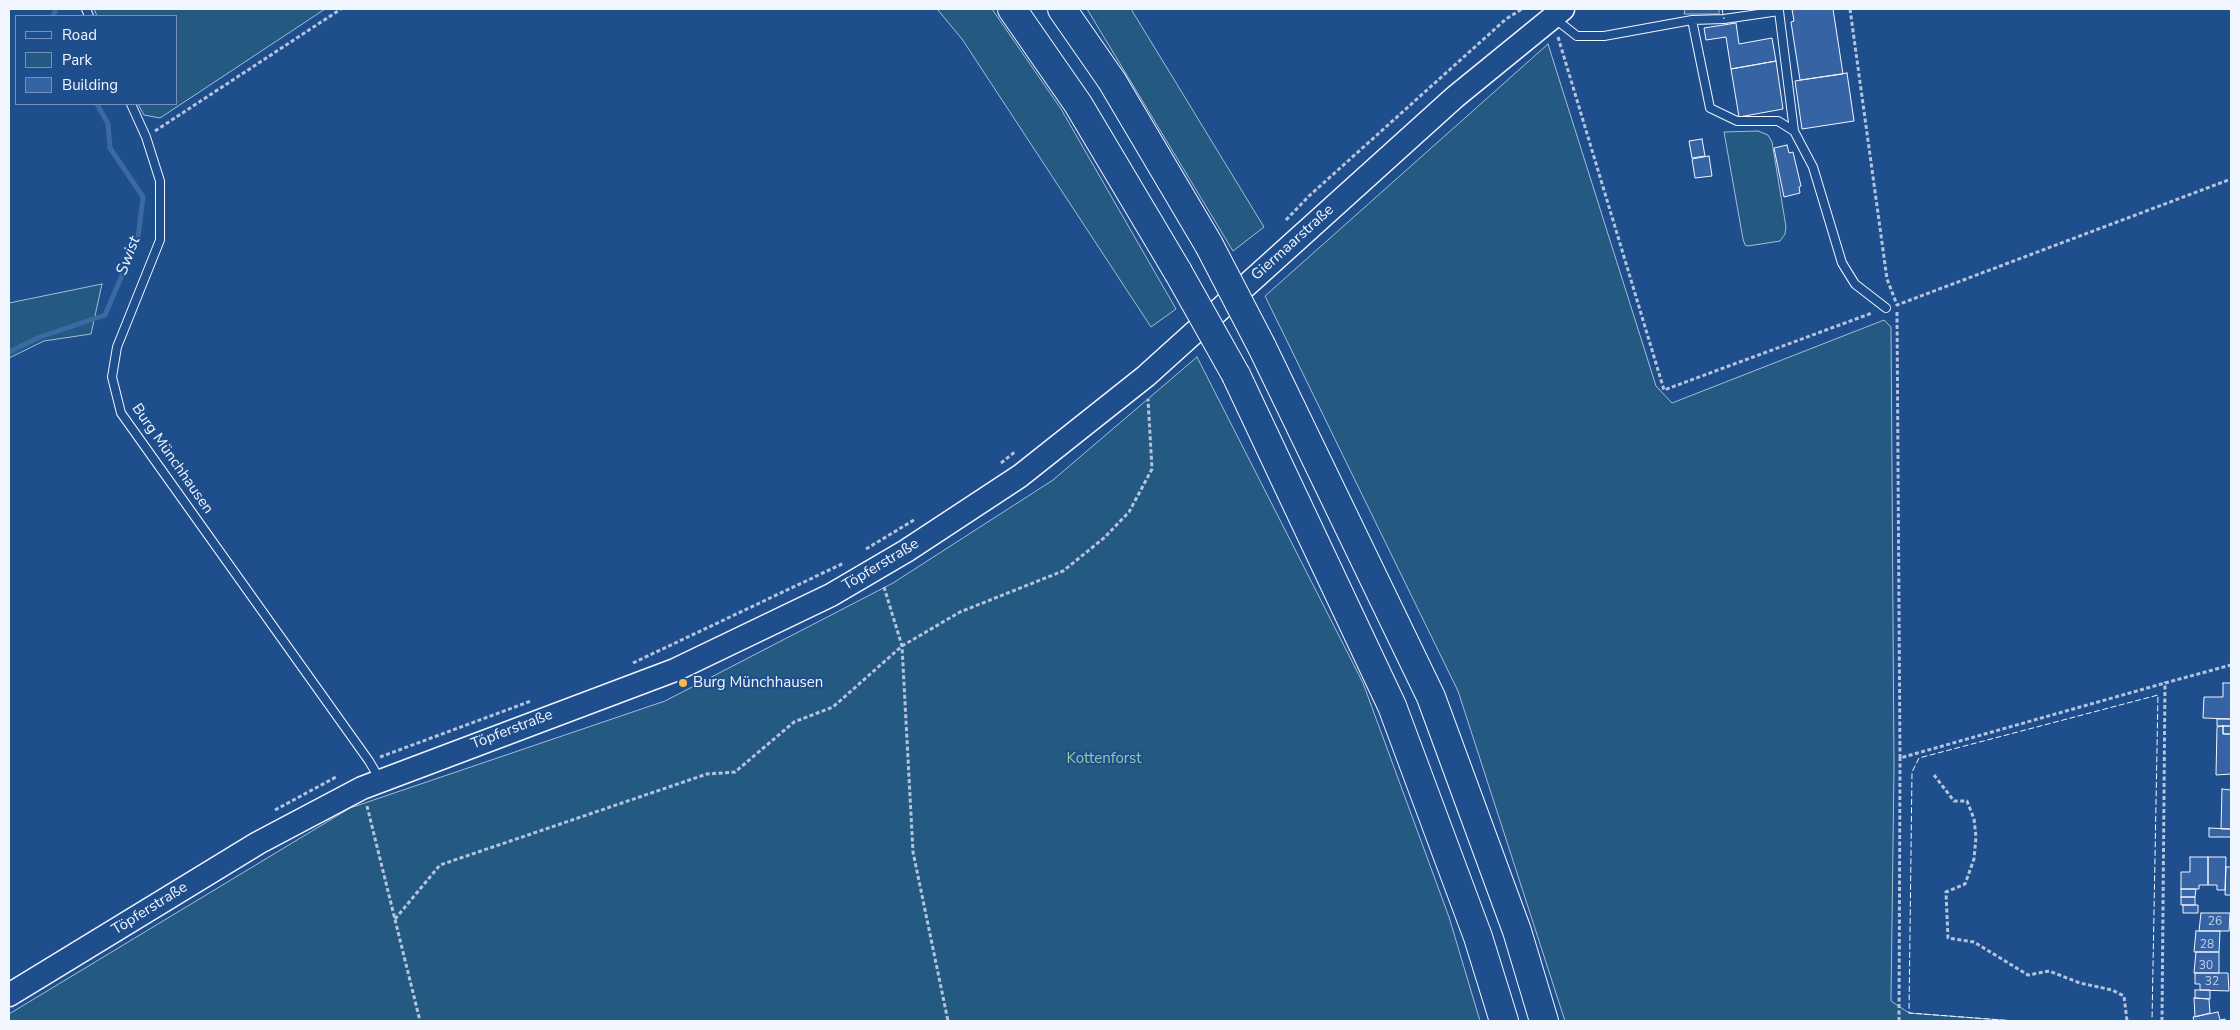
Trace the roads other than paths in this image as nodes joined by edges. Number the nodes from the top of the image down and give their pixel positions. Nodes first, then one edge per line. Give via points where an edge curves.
1 (1012, 9) edge
2 (1062, 9) edge
3 (1558, 13) edge
4 (1692, 20) junction
5 (131, 105) edge
6 (1794, 131) junction
7 (1886, 308) road end
8 (1020, 476) joint
9 (370, 776) junction
10 (9, 995) edge
11 (1504, 1021) edge
12 (1544, 1021) edge

1 - 11 highway, bridge via 1078,104 1236,375 1392,706 1478,937
2 - 12 highway, bridge via 1112,81 1209,245 1431,696 1517,931
3 - 4 lane via 1578,36 1604,36
3 - 8 main road, Giermaarstraße via 1455,97 1138,382
4 - 6 lane via 1710,108 1737,121 1778,121
4 - 6 lane via 1778,12
5 - 9 lane, Burg Münchhausen via 160,181 160,240 117,347 112,377 121,413
6 - 7 lane via 1813,167 1842,263 1855,284
8 - 9 main road, Töpferstraße via 906,551 875,556 830,595 675,670
9 - 10 main road, Töpferstraße

